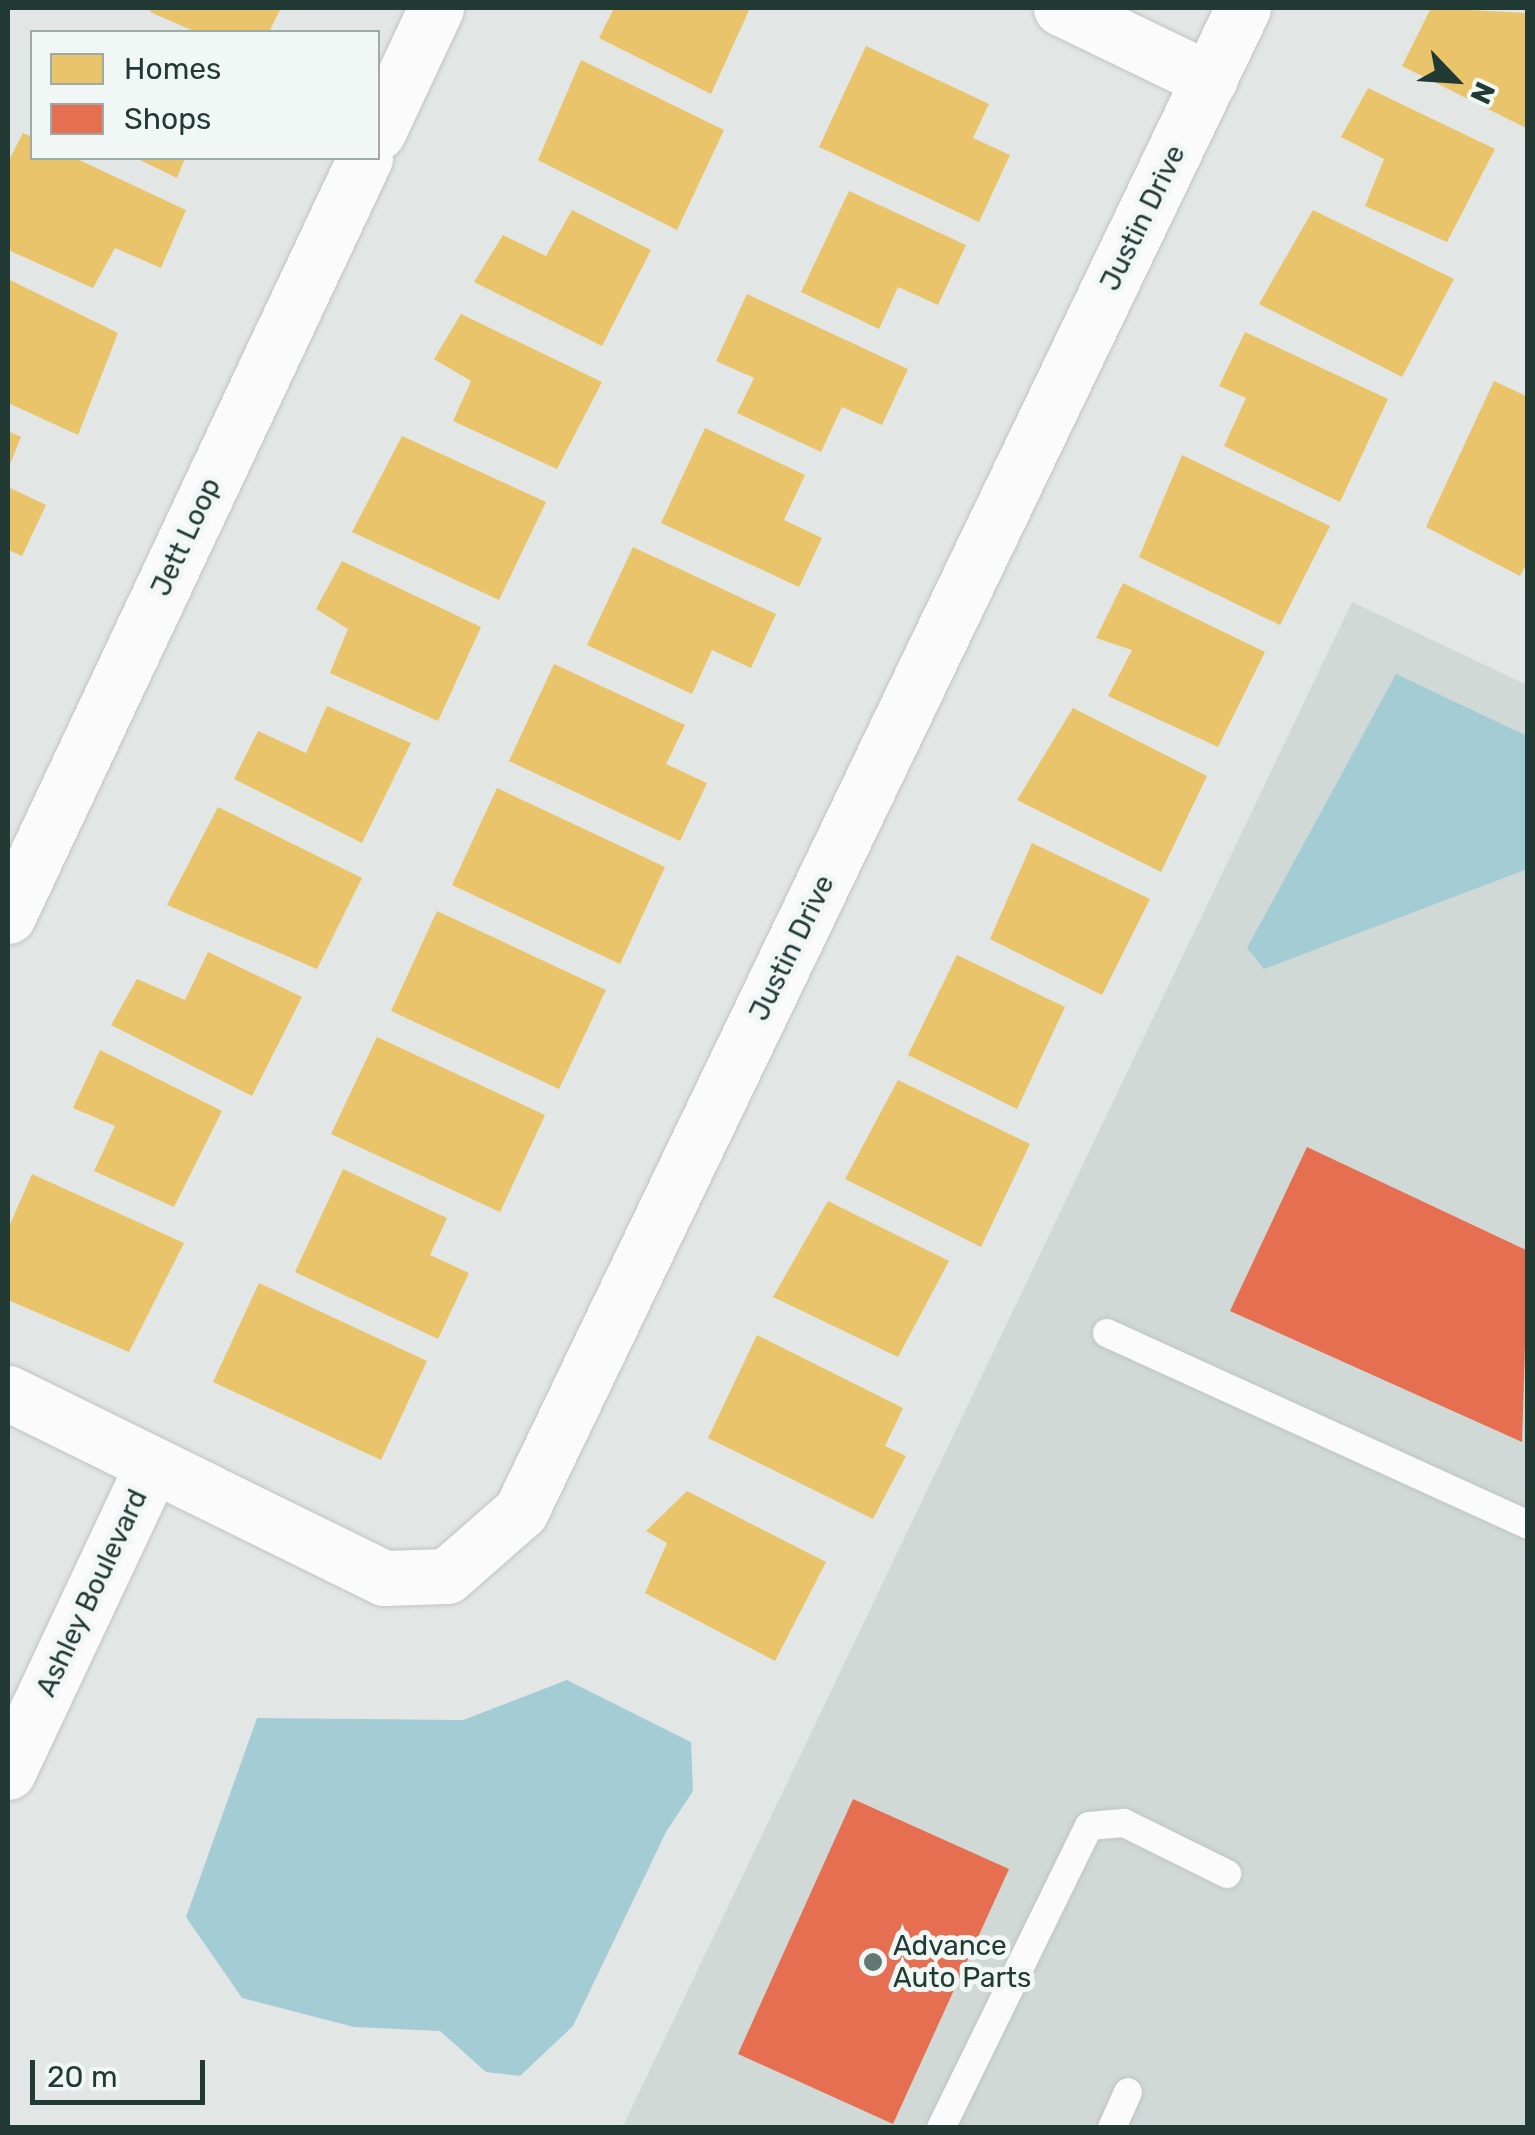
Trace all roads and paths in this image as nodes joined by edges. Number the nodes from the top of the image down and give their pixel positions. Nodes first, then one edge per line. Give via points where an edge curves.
1 (436, 8) edge
2 (1061, 8) edge
3 (1244, 8) edge
4 (1210, 80) junction
5 (380, 128) edge
6 (365, 160) edge
7 (8, 916) edge
8 (1106, 1333) dead end
9 (8, 1393) edge
10 (151, 1468) junction
11 (1528, 1525) edge
12 (8, 1772) edge
13 (1228, 1874) dead end
14 (1128, 2092) dead end
15 (941, 2128) edge
16 (1112, 2128) edge

1 - 5 street
2 - 4 street
3 - 4 street, Justin Drive
4 - 10 street, Justin Drive via 521,1511 447,1576 384,1578
6 - 7 street, Jett Loop
8 - 11 lane
9 - 10 street
10 - 12 street, Ashley Boulevard
13 - 15 lane via 1124,1823 1089,1826
14 - 16 lane

